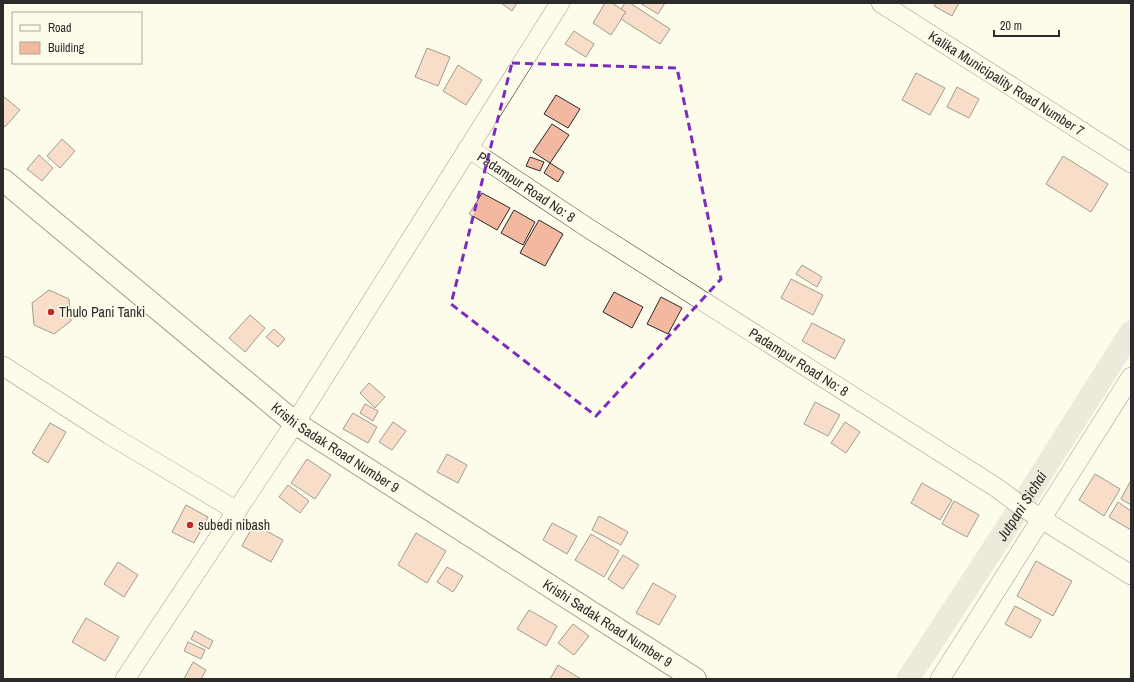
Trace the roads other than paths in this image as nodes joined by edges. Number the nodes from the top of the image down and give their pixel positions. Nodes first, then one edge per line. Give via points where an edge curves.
1 (560, 3) edge
2 (881, 3) edge
3 (468, 148) junction
4 (1131, 163) edge
5 (3, 180) edge
6 (3, 366) edge
7 (1131, 377) edge
8 (295, 423) junction
9 (237, 511) junction
10 (1041, 518) junction
11 (1131, 575) edge
12 (125, 679) edge
13 (695, 679) edge
14 (940, 679) edge

1 - 3 street
2 - 4 street, Kalika Municipality Road Number 7
3 - 8 street
3 - 10 street, Padampur Road No: 8 via 588,228
5 - 8 street, Krishi Sadak Road Number 9
6 - 9 street
7 - 10 street
8 - 9 street
8 - 13 street, Krishi Sadak Road Number 9
9 - 12 street
10 - 11 street, Padampur Road No: 8
10 - 14 street

